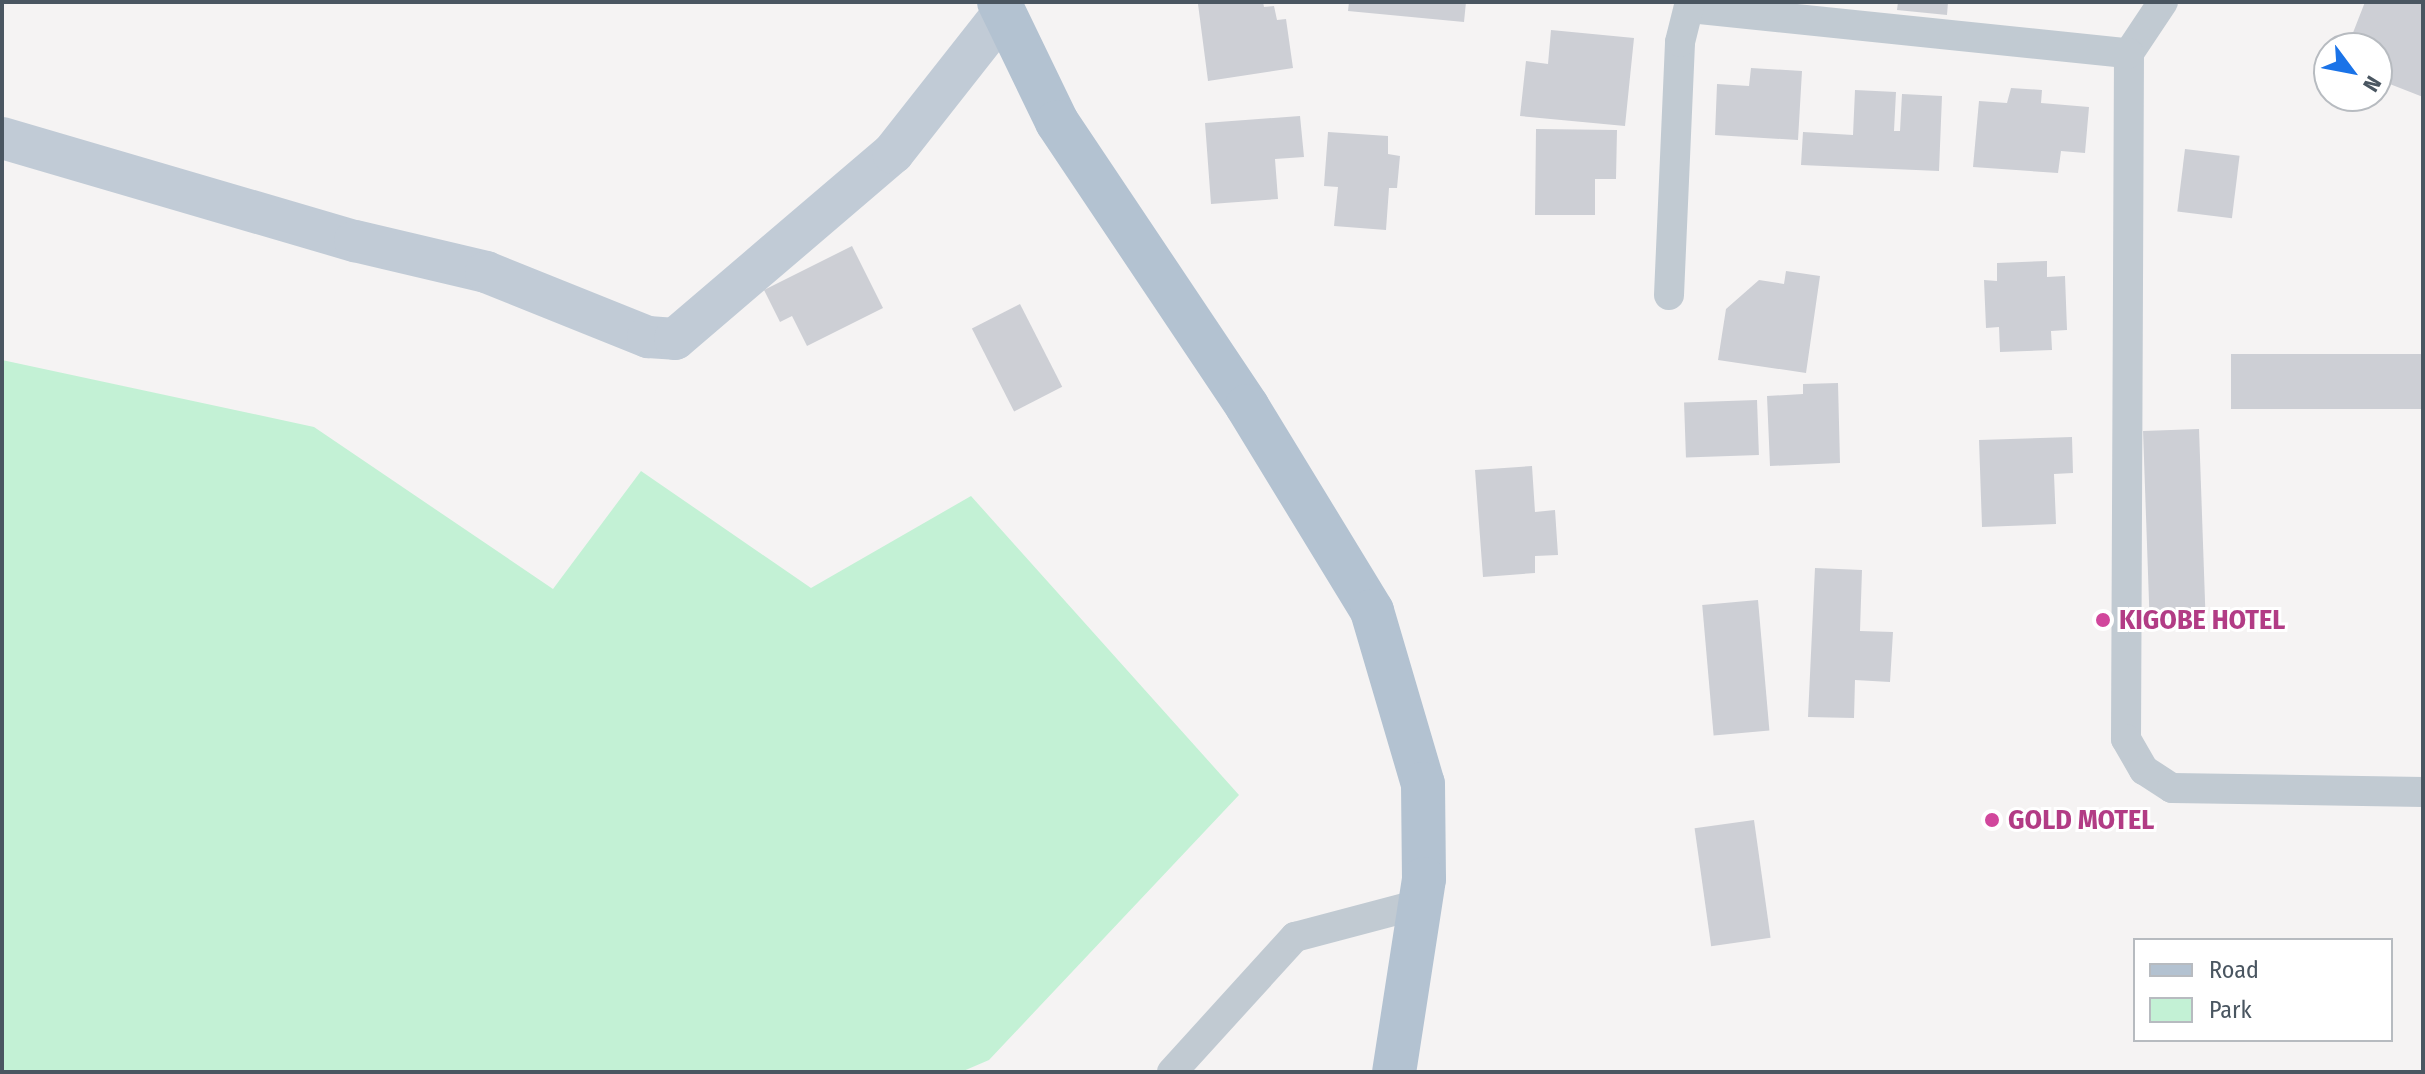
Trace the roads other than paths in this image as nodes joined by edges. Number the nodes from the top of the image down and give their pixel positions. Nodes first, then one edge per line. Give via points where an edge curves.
1 (2163, 2) edge
2 (1690, 5) edge
3 (1001, 7) edge
4 (2129, 53) junction
5 (2, 138) edge
6 (1669, 295) dead end
7 (2423, 792) edge
8 (1420, 904) junction
9 (1172, 1072) edge
10 (1394, 1072) edge

1 - 4 street
2 - 4 street
2 - 6 street via 1680,42
3 - 5 street via 893,153 675,339 648,337 486,272 355,241
3 - 8 main road via 1057,122 1247,406 1372,611 1398,684 1423,784
4 - 7 street via 2126,739 2144,770 2172,788
8 - 9 street via 1295,937
8 - 10 main road

